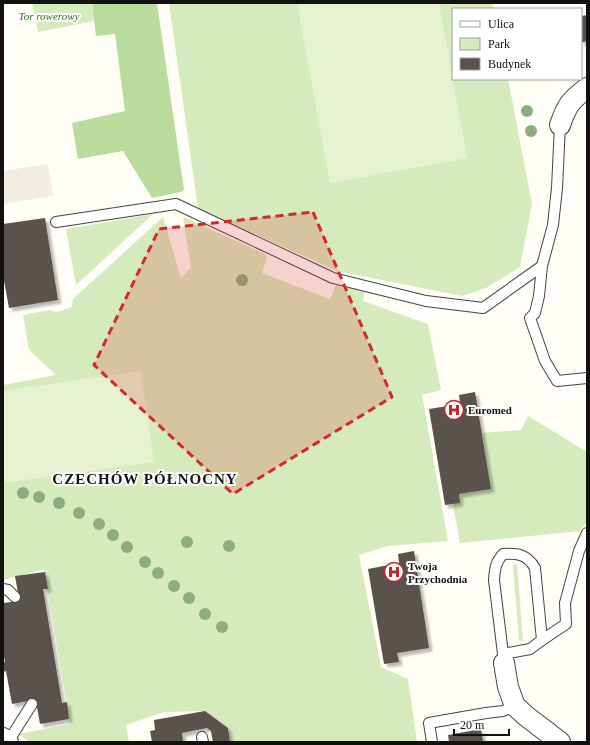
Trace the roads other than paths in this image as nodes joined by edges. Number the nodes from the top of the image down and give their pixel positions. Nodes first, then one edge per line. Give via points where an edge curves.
1 (587, 88) edge
2 (560, 125) joint
3 (56, 222) dead end
4 (542, 266) junction
5 (587, 378) edge
6 (587, 533) edge
7 (3, 589) edge
8 (16, 597) dead end
9 (542, 640) junction
10 (503, 659) junction
11 (32, 704) dead end
12 (516, 706) junction
13 (5, 740) edge
14 (432, 742) edge
15 (560, 742) edge

1 - 2 street via 568,105
2 - 4 lane via 553,225
3 - 4 lane via 176,204 334,278 426,301 483,308
4 - 5 lane via 540,296 535,313 530,318 545,361 557,381
6 - 9 lane via 579,551 565,603 566,624
7 - 8 lane
9 - 10 lane
9 - 10 lane via 535,568 531,560 523,556 503,554 495,568 494,580
10 - 12 street via 508,687
11 - 13 lane via 13,734
12 - 14 lane via 503,711 429,723
12 - 15 street

